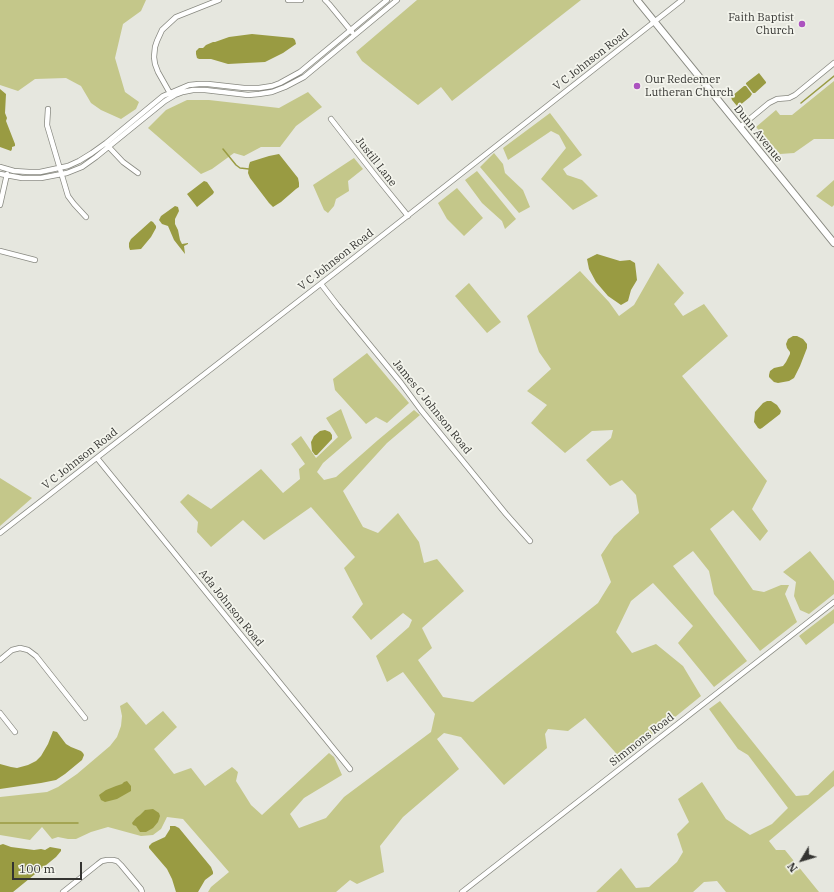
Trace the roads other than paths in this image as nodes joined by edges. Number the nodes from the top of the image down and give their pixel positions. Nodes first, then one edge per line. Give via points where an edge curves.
1 (219, 0) edge
2 (288, 0) edge
3 (301, 0) edge
4 (325, 0) edge
5 (387, 0) edge
6 (397, 0) edge
7 (637, 0) edge
8 (682, 0) edge
9 (655, 22) junction
10 (350, 30) junction
11 (354, 35) junction
12 (834, 63) edge
13 (171, 95) junction
14 (48, 109) dead end
15 (331, 119) dead end
16 (740, 127) junction
17 (107, 145) junction
18 (0, 167) edge
19 (60, 168) junction
20 (8, 169) junction
21 (138, 173) dead end
22 (0, 174) edge
23 (62, 174) junction
24 (7, 176) junction
25 (0, 205) edge
26 (408, 216) junction
27 (86, 217) dead end
28 (834, 243) edge
29 (0, 251) edge
30 (35, 260) dead end
31 (321, 284) junction
32 (97, 458) junction
33 (0, 533) edge
34 (530, 541) dead end
35 (834, 602) edge
36 (0, 660) edge
37 (0, 713) edge
38 (85, 718) dead end
39 (15, 732) dead end
40 (350, 769) dead end
41 (63, 892) edge
42 (142, 892) edge
43 (462, 892) edge

1 - 13 street via 176,17 162,30 154,48 154,57 158,72
2 - 3 street
4 - 10 street
5 - 10 street
6 - 11 street
7 - 9 main road, Dunn Avenue
8 - 9 street, V C Johnson Road
9 - 16 main road, Dunn Avenue
9 - 26 street, V C Johnson Road
10 - 11 street
10 - 13 street via 300,72 276,84 259,88 189,85
11 - 13 street via 304,77 272,92 248,95 193,90
12 - 16 street via 795,95 769,103
13 - 17 street
14 - 19 street via 47,125
15 - 26 street, Justill Lane
16 - 28 main road, Dunn Avenue
17 - 19 street via 79,161
17 - 21 street
17 - 23 street via 96,157
18 - 20 street
19 - 20 street via 40,172
19 - 23 street
20 - 24 street
22 - 24 street
23 - 24 street via 31,179
23 - 27 street via 68,196
24 - 25 street
26 - 31 street, V C Johnson Road
29 - 30 street
31 - 32 street, V C Johnson Road
31 - 34 street, James C Johnson Road
32 - 33 street, V C Johnson Road
32 - 40 street, Ada Johnson Road
35 - 43 street, Simmons Road
36 - 38 street via 12,650 28,650 36,656
37 - 39 street
41 - 42 street via 102,861 112,860 122,865

